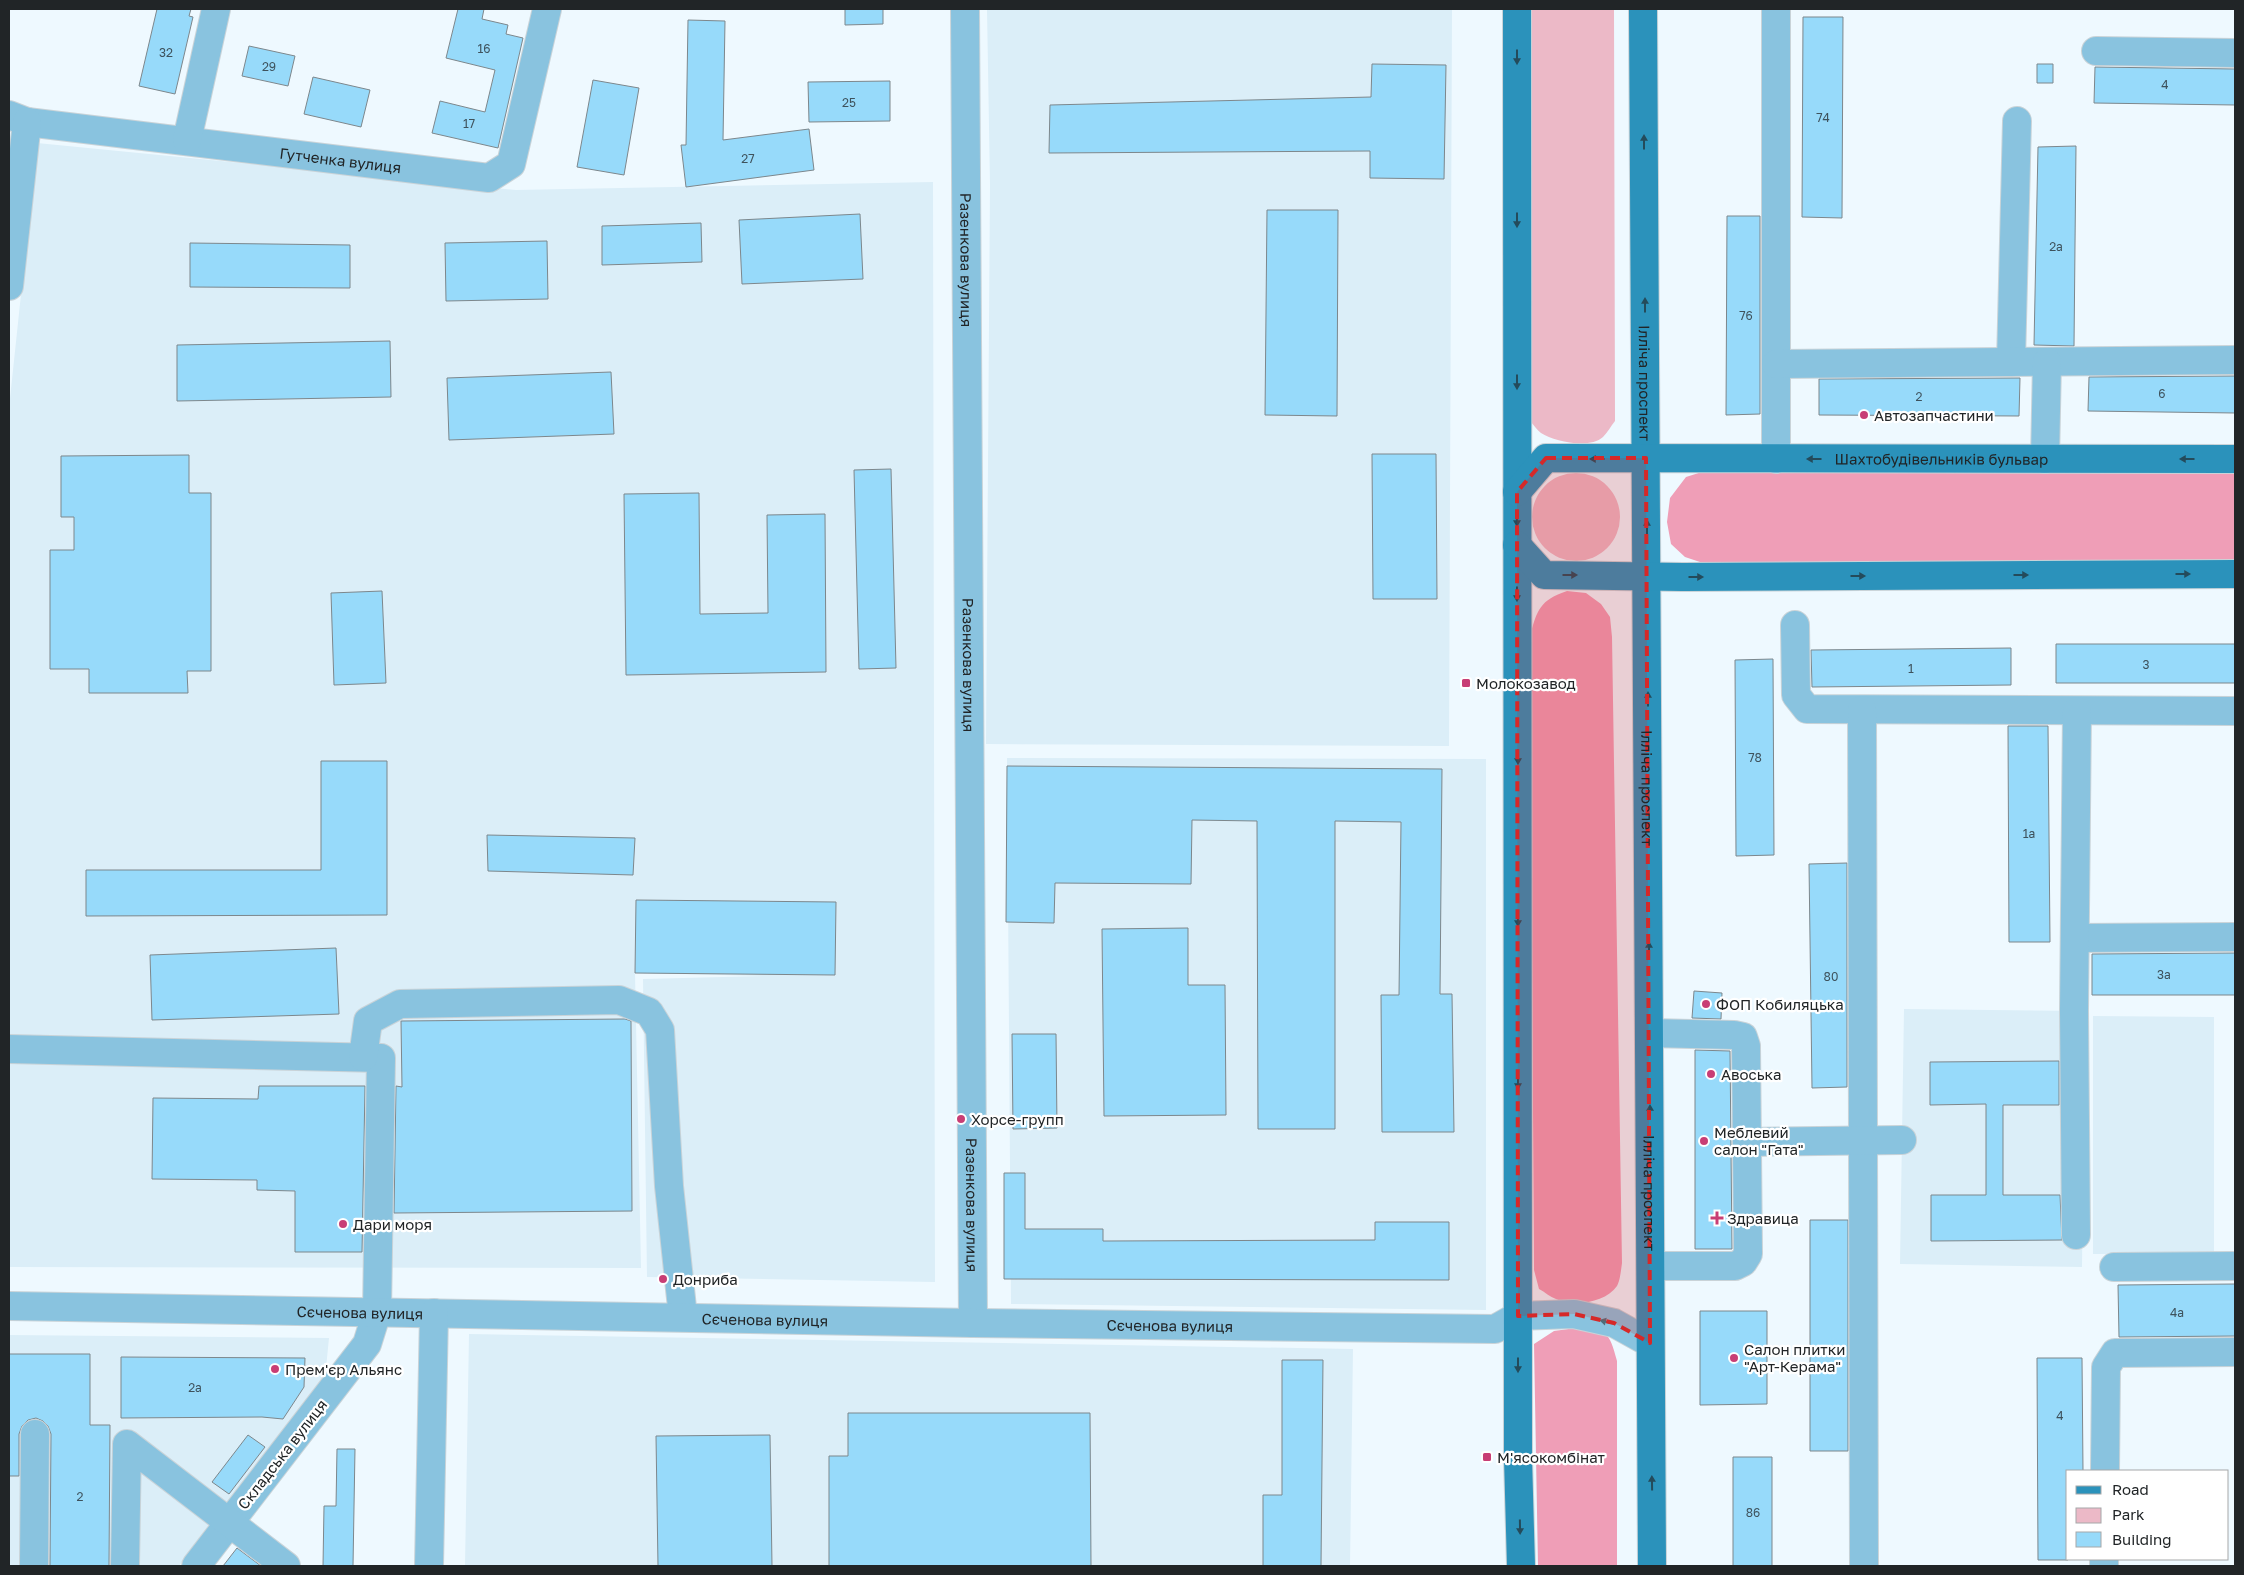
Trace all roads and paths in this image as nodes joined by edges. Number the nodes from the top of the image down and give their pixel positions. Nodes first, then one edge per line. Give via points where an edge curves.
1 (216, 9) edge
2 (547, 9) edge
3 (965, 9) edge
4 (1517, 9) edge
5 (1643, 9) edge
6 (1776, 9) edge
7 (2096, 51) dead end
8 (2235, 53) edge
9 (18, 119) edge
10 (2017, 121) dead end
11 (187, 140) junction
12 (9, 286) edge
13 (2235, 360) edge
14 (2011, 362) junction
15 (2047, 362) junction
16 (1776, 364) junction
17 (1646, 458) junction
18 (1776, 459) junction
19 (2045, 459) junction
20 (2235, 459) edge
21 (1517, 492) junction
22 (1517, 545) junction
23 (2235, 574) edge
24 (1647, 575) junction
25 (1795, 625) dead end
26 (1862, 710) junction
27 (2077, 710) junction
28 (2235, 711) edge
29 (2235, 937) edge
30 (2075, 938) junction
31 (1650, 1033) junction
32 (9, 1049) edge
33 (363, 1057) junction
34 (1863, 1140) junction
35 (1902, 1140) dead end
36 (1747, 1142) junction
37 (2076, 1235) dead end
38 (1651, 1266) junction
39 (2235, 1266) edge
40 (2114, 1267) dead end
41 (9, 1306) edge
42 (377, 1312) junction
43 (434, 1313) junction
44 (1518, 1316) junction
45 (683, 1317) junction
46 (973, 1323) junction
47 (1650, 1343) junction
48 (2235, 1352) edge
49 (35, 1434) dead end
50 (2105, 1470) edge
51 (230, 1522) junction
52 (34, 1566) edge
53 (125, 1566) edge
54 (196, 1566) edge
55 (286, 1566) edge
56 (429, 1566) edge
57 (1521, 1566) edge
58 (1652, 1566) edge
59 (1864, 1566) edge

1 - 11 street
2 - 11 street, Гутченка вулиця via 511,164 489,178
3 - 46 street, Разенкова вулиця
4 -> 21 main road
17 -> 5 main road, Ілліча проспект
6 - 16 street
7 - 8 street
9 - 11 street, Гутченка вулиця
9 - 12 street
10 - 14 street
13 - 15 street
14 - 15 street
14 - 16 street
15 - 19 street
16 - 18 street
17 - 18 main road, Шахтобудівельників бульвар
17 -> 21 main road, Шахтобудівельників бульвар via 1546,458
24 -> 17 main road, Ілліча проспект
19 -> 18 main road, Шахтобудівельників бульвар
20 -> 19 main road, Шахтобудівельників бульвар
21 -> 22 main road
22 -> 24 main road via 1544,575
22 -> 44 main road
24 -> 23 main road
31 -> 24 main road, Ілліча проспект
25 - 26 street via 1796,695 1806,709
26 - 27 street
26 - 34 street
27 - 28 street
27 - 30 street
29 - 30 street
30 - 37 street
31 - 36 street via 1734,1034 1743,1037 1746,1046
38 -> 31 main road, Ілліча проспект
32 - 33 street
33 - 42 street, Складська вулиця via 381,1058
33 - 45 street via 368,1022 400,1004 619,1000 649,1012 660,1030 668,1186
34 - 35 street
34 - 36 street
34 - 59 street
36 - 38 street via 1748,1254 1743,1262 1735,1266
38 - 47 main road, Ілліча проспект
39 - 40 street
41 - 42 street, Сєченова вулиця
42 - 43 street, Сєченова вулиця
42 - 51 street, Складська вулиця via 367,1344
43 - 45 street, Сєченова вулиця
43 - 56 street
44 - 46 street, Сєченова вулиця via 1495,1329
47 -> 44 street via 1614,1323 1574,1314
44 -> 57 main road
45 - 46 street, Сєченова вулиця
58 -> 47 main road, Ілліча проспект
48 - 50 street via 2115,1353 2106,1367
49 - 52 street
51 - 53 street via 127,1444
51 - 54 street, Складська вулиця
51 - 55 street

